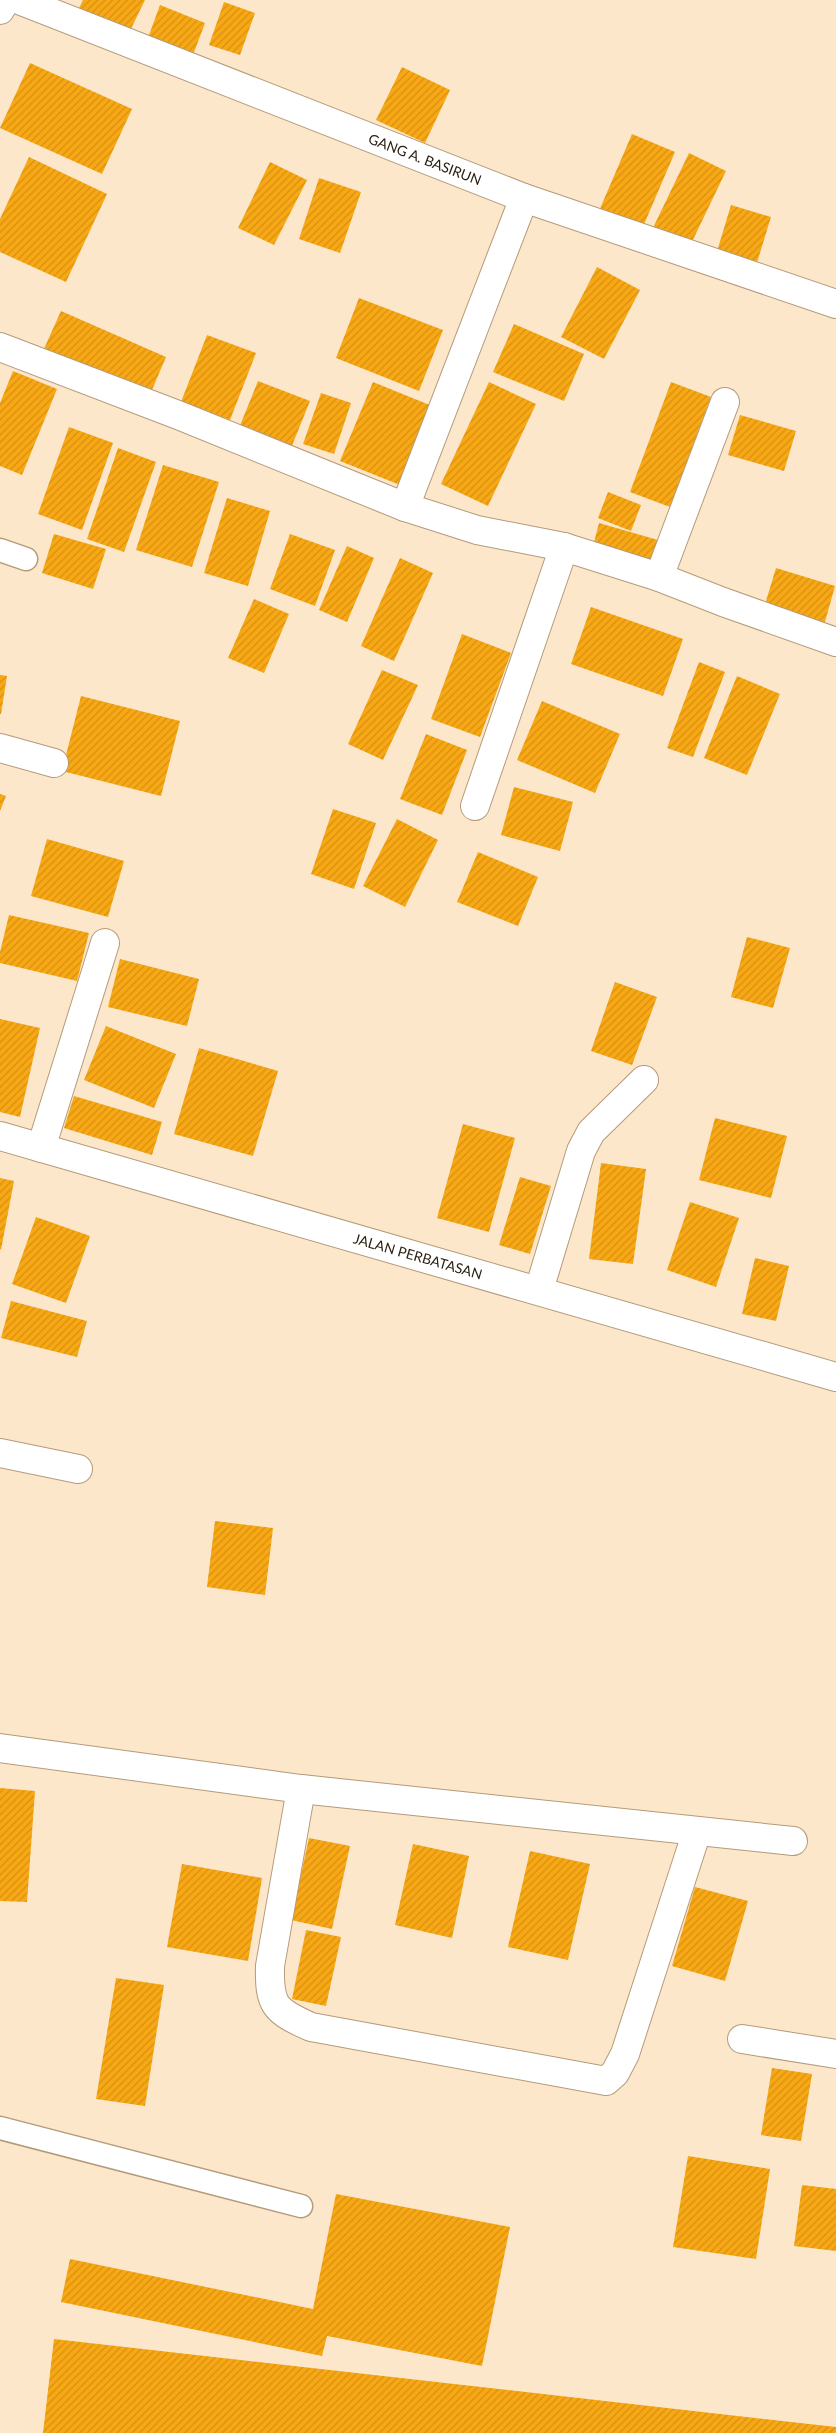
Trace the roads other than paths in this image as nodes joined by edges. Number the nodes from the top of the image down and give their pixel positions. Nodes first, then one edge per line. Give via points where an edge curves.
1 (6, 0) edge
2 (19, 0) edge
3 (0, 10) edge
4 (524, 198) junction
5 (836, 304) edge
6 (0, 347) edge
7 (725, 402) dead end
8 (405, 507) junction
9 (564, 547) junction
10 (0, 550) edge
11 (26, 559) dead end
12 (659, 577) junction
13 (836, 642) edge
14 (0, 748) edge
15 (54, 763) dead end
16 (475, 806) dead end
17 (105, 943) dead end
18 (644, 1080) dead end
19 (0, 1136) edge
20 (41, 1148) junction
21 (539, 1290) junction
22 (836, 1377) edge
23 (0, 1454) edge
24 (78, 1469) dead end
25 (0, 1748) edge
26 (301, 1789) junction
27 (697, 1831) junction
28 (792, 1841) dead end
29 (742, 2038) dead end
30 (836, 2054) edge
31 (0, 2128) edge
32 (301, 2206) dead end

1 - 3 main road
2 - 4 main road, GANG A. BASIRUN
4 - 5 main road, GANG A. BASIRUN
4 - 8 main road
6 - 8 main road
7 - 12 main road
8 - 9 main road via 477,530
9 - 12 main road
9 - 16 main road
10 - 11 lane
12 - 13 main road
14 - 15 main road
17 - 20 main road
18 - 21 main road via 591,1132 581,1151
19 - 20 main road, JALAN PERBATASAN
20 - 21 main road, JALAN PERBATASAN
21 - 22 main road, JALAN PERBATASAN
23 - 24 main road
25 - 26 main road
26 - 27 main road
26 - 27 main road via 270,1966 269,1988 275,2004 289,2017 311,2027 606,2081 615,2073 625,2054
27 - 28 main road
29 - 30 main road
31 - 32 lane

